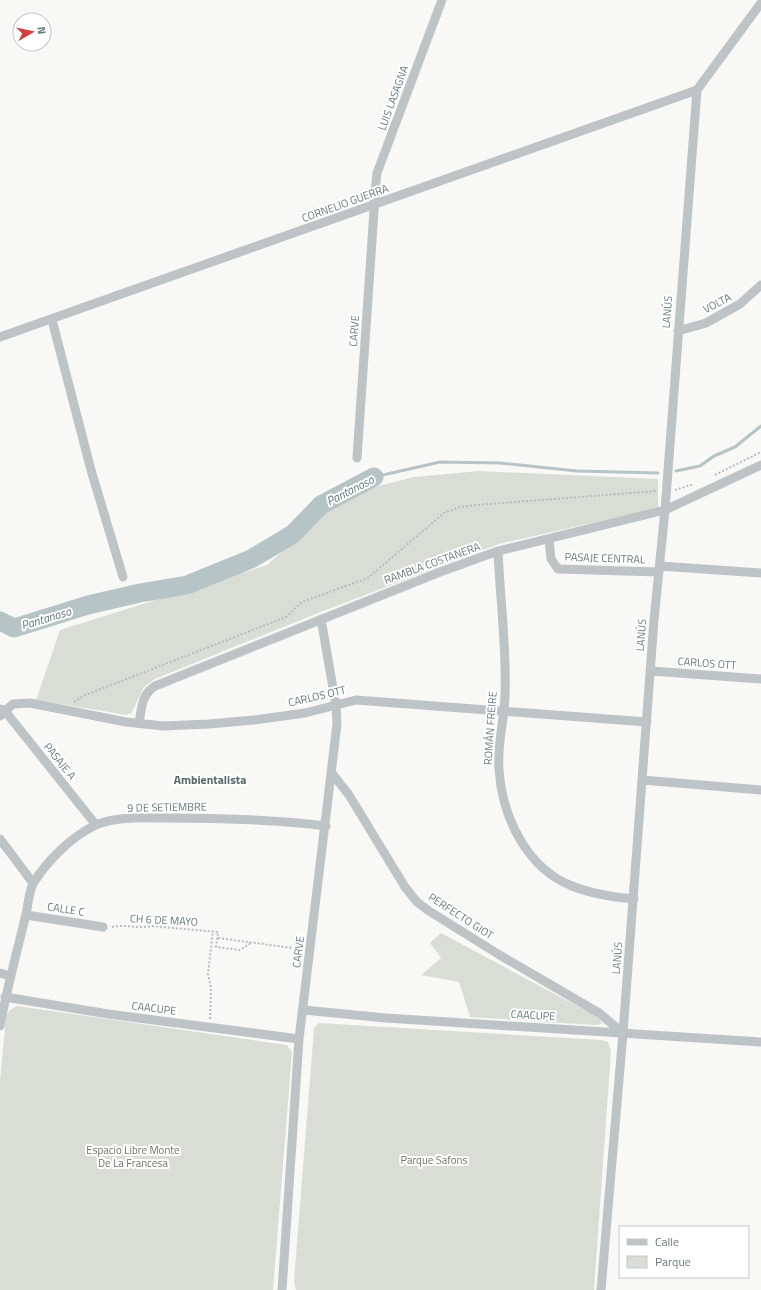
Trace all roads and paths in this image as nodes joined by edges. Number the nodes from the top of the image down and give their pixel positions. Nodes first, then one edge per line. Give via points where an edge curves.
1 (442, 0) edge
2 (761, 3) edge
3 (697, 90) junction
4 (374, 206) junction
5 (761, 285) edge
6 (52, 320) junction
7 (678, 331) junction
8 (0, 337) edge
9 (761, 452) edge
10 (358, 458) dead end
11 (761, 465) edge
12 (709, 477) dead end
13 (696, 484) dead end
14 (666, 490) junction
15 (665, 510) junction
16 (549, 539) junction
17 (498, 551) junction
18 (659, 569) junction
19 (761, 573) edge
20 (123, 577) dead end
21 (321, 619) junction
22 (651, 671) junction
23 (761, 679) edge
24 (336, 705) junction
25 (63, 709) junction
26 (504, 711) junction
27 (2, 712) edge
28 (647, 722) junction
29 (139, 723) junction
30 (332, 772) junction
31 (642, 780) junction
32 (761, 790) edge
33 (96, 825) junction
34 (326, 826) junction
35 (0, 839) edge
36 (33, 883) junction
37 (634, 899) junction
38 (26, 915) junction
39 (103, 927) joint
40 (213, 931) junction
41 (218, 938) junction
42 (251, 942) junction
43 (310, 950) junction
44 (0, 973) edge
45 (10, 976) junction
46 (5, 997) junction
47 (303, 1010) junction
48 (0, 1026) edge
49 (210, 1027) junction
50 (623, 1033) junction
51 (299, 1039) junction
52 (761, 1042) edge
53 (282, 1290) edge
54 (601, 1290) edge

1 - 4 street, LUIS LASAGNA via 377,173
2 - 3 street
3 - 4 street, CORNELIO GUERRA
3 - 7 street, LANÚS
4 - 6 street, CORNELIO GUERRA
4 - 10 street, CARVE
5 - 7 street, VOLTA via 740,304 706,323
6 - 8 street, CORNELIO GUERRA
6 - 20 street via 91,470
7 - 14 street, LANÚS
9 - 12 path
11 - 15 street, RAMBLA COSTANERA
13 - 14 path
14 - 15 street, LANÚS
14 - 25 path via 476,505 444,512 368,578 302,602 286,617 83,696
15 - 16 street, RAMBLA COSTANERA
15 - 18 street, LANÚS
16 - 17 street, RAMBLA COSTANERA
16 - 18 street, PASAJE CENTRAL via 552,560 558,569
17 - 21 street, RAMBLA COSTANERA
17 - 26 street, ROMÁN FREIRE
18 - 19 street
18 - 22 street, LANÚS
21 - 24 street, CARVE
21 - 29 street, RAMBLA COSTANERA via 155,686 144,698
22 - 23 street, CARLOS OTT
22 - 28 street, LANÚS
24 - 26 street, CARLOS OTT via 351,700 366,700
24 - 29 street, CARLOS OTT via 305,713 254,720 163,726
24 - 30 street, CARVE via 337,724
25 - 27 street, CARLOS OTT via 18,703
25 - 29 street, CARLOS OTT
26 - 28 street, CARLOS OTT
26 - 37 street, ROMÁN FREIRE via 499,767 502,794 512,824 523,844 535,861 554,877 571,886 610,897
27 - 33 street, PASAJE A
28 - 31 street, LANÚS
30 - 34 street, CARVE
30 - 50 street, PERFECTO GIOT via 349,795 405,888 417,902 429,912 599,1013
31 - 32 street
31 - 37 street, LANÚS
33 - 34 street, 9 DE SETIEMBRE via 118,820 148,818 232,818 284,820
33 - 36 street, 9 DE SETIEMBRE via 69,843
34 - 43 street, CARVE
35 - 36 street
36 - 38 street
37 - 50 street, LANÚS
38 - 39 street, CALLE C
38 - 45 street
39 - 40 path, CH 6 DE MAYO via 151,926
40 - 41 path, CH 6 DE MAYO via 218,932
40 - 49 path via 208,974 211,988
41 - 42 path
41 - 42 path, CH 6 DE MAYO via 216,947 240,950
42 - 43 path
43 - 47 street, CARVE
44 - 45 street
45 - 46 street
46 - 48 street
46 - 49 street, CAACUPE
47 - 50 street, CAACUPE via 386,1018
47 - 51 street, CARVE
49 - 51 street, CAACUPE
50 - 52 street, CAACUPE
50 - 54 street, LANÚS
51 - 53 street, CARVE

